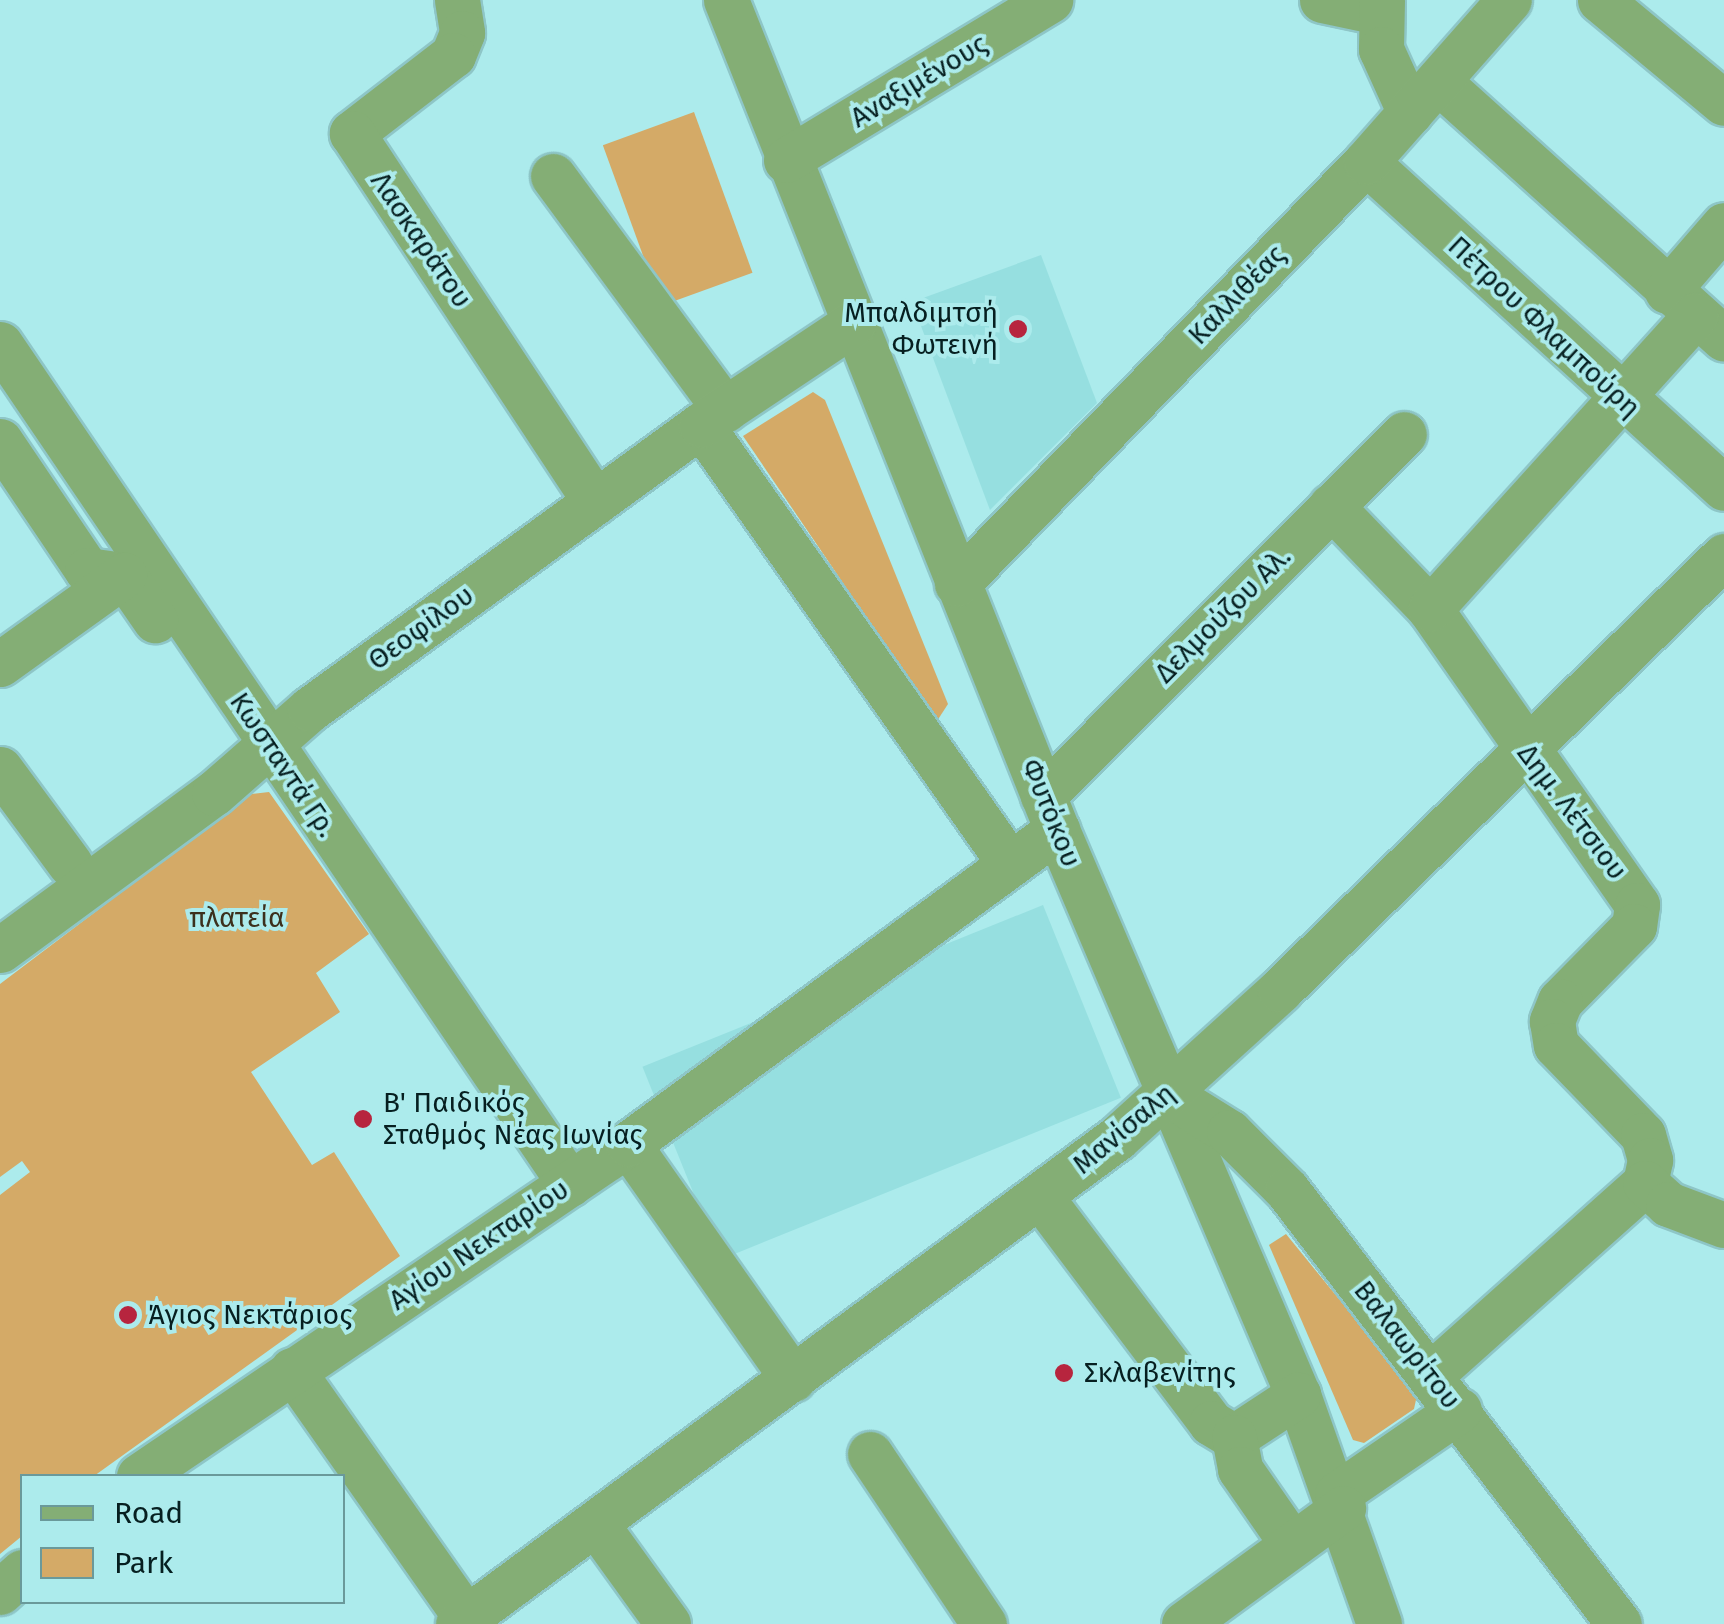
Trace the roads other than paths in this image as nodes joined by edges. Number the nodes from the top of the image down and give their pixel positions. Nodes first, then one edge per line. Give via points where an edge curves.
1 (457, 0) edge
2 (726, 0) edge
3 (1050, 0) edge
4 (1322, 0) edge
5 (1509, 0) edge
6 (1600, 0) edge
7 (1380, 6) edge
8 (1425, 98) junction
9 (1724, 104) edge
10 (786, 160) junction
11 (1366, 162) junction
12 (553, 176) dead end
13 (1724, 225) edge
14 (1696, 315) edge
15 (854, 323) junction
16 (0, 344) edge
17 (1624, 401) junction
18 (713, 418) junction
19 (1404, 434) dead end
20 (0, 440) edge
21 (1724, 488) edge
22 (595, 502) junction
23 (1330, 506) junction
24 (1724, 556) edge
25 (124, 575) junction
26 (957, 584) junction
27 (1430, 609) junction
28 (0, 664) edge
29 (253, 743) junction
30 (1524, 748) junction
31 (0, 769) edge
32 (1050, 813) junction
33 (70, 864) dead end
34 (1010, 864) junction
35 (0, 950) edge
36 (1168, 1094) junction
37 (628, 1144) junction
38 (1645, 1183) junction
39 (570, 1184) junction
40 (1040, 1196) junction
41 (1724, 1225) edge
42 (292, 1370) junction
43 (1430, 1375) junction
44 (793, 1380) junction
45 (1298, 1395) junction
46 (1459, 1410) junction
47 (1234, 1438) junction
48 (870, 1454) dead end
49 (142, 1474) edge
50 (1340, 1501) junction
51 (596, 1524) junction
52 (1292, 1544) junction
53 (20, 1574) edge
54 (0, 1592) edge
55 (462, 1621) edge
56 (668, 1624) edge
57 (984, 1624) edge
58 (1184, 1624) edge
59 (1380, 1624) edge
60 (1619, 1624) edge

1 - 22 street, Λασκαράτου via 462,33 454,55 352,133
2 - 10 street, Φυτόκου
3 - 10 street, Αναξιμένους
4 - 7 street
5 - 8 street, Καλλιθέας
6 - 9 street
7 - 8 street via 1381,49
8 - 11 street, Καλλιθέας
8 - 14 street
10 - 15 street, Φυτόκου
11 - 17 street, Πέτρου Φλαμπούρη
11 - 26 street, Καλλιθέας
12 - 18 street
13 - 14 street
14 - 17 street
15 - 18 street, Θεοφίλου
15 - 26 street, Φυτόκου
16 - 29 street, Κωσταντά Γρ.
17 - 21 street, Πέτρου Φλαμπούρη
17 - 27 street
18 - 22 street, Θεοφίλου
18 - 34 street
19 - 23 street, Δελμούζου Αλ.
20 - 25 street via 87,570
22 - 29 street, Θεοφίλου
23 - 27 street, Δημ. Λέτσιου
23 - 32 street, Δελμούζου Αλ.
24 - 30 street, Μανίσαλη
25 - 28 street
25 - 29 street
26 - 32 street, Φυτόκου
27 - 30 street, Δημ. Λέτσιου
29 - 35 street, Θεοφίλου via 214,793
29 - 39 street, Κωσταντά Γρ.
30 - 36 street, Μανίσαλη
30 - 38 street, Δημ. Λέτσιου via 1638,905 1634,926 1560,1001 1552,1021 1556,1045 1642,1135 1650,1160
31 - 33 street
32 - 34 street, Αγίου Νεκταρίου
32 - 36 street, Φυτόκου
34 - 37 street, Αγίου Νεκταρίου
36 - 40 street, Μανίσαλη
36 - 43 street, Βαλαωρίτου via 1229,1132
36 - 45 street, Φυτόκου
37 - 39 street, Αγίου Νεκταρίου
37 - 44 street
38 - 41 street via 1668,1204
38 - 43 street
39 - 42 street, Αγίου Νεκταρίου
40 - 44 street, Μανίσαλη
40 - 47 street via 1155,1356 1211,1424
42 - 49 street, Αγίου Νεκταρίου
42 - 55 street
43 - 46 street, Βαλαωρίτου
44 - 51 street, Μανίσαλη
45 - 47 street
45 - 50 street, Φυτόκου
46 - 50 street
46 - 60 street, Βαλαωρίτου
47 - 52 street via 1240,1470
48 - 57 street
50 - 52 street
50 - 59 street, Φυτόκου
51 - 55 street, Μανίσαλη
51 - 56 street
52 - 58 street
53 - 54 street

